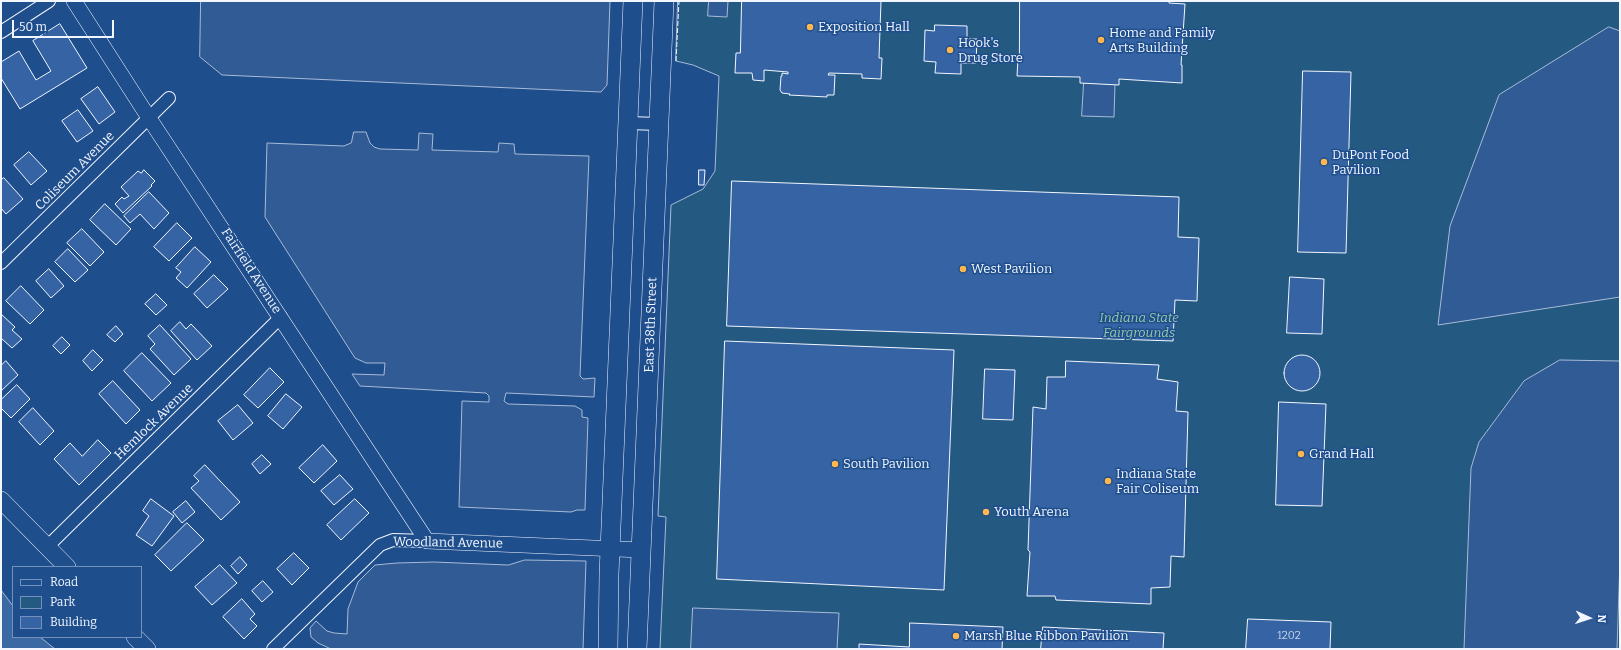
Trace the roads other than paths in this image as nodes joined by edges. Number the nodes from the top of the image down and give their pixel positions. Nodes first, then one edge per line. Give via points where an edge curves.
1 (48, 1) edge
2 (74, 1) edge
3 (633, 1) edge
4 (664, 1) edge
5 (1, 32) edge
6 (169, 98) dead end
7 (149, 118) junction
8 (628, 123) junction
9 (659, 124) junction
10 (1, 264) edge
11 (281, 317) junction
12 (1, 500) edge
13 (427, 540) junction
14 (47, 547) junction
15 (610, 548) junction
16 (641, 550) junction
17 (65, 566) edge
18 (136, 638) edge
19 (146, 649) edge
20 (273, 649) edge
21 (608, 649) edge
22 (637, 649) edge

1 - 5 street
2 - 7 street, Fairfield Avenue
3 - 8 main road
4 - 9 main road, East 38th Street
6 - 7 street, Coliseum Avenue
7 - 10 street, Coliseum Avenue
7 - 11 street, Fairfield Avenue
8 - 9 street
8 - 15 main road
9 - 16 main road, East 38th Street
11 - 13 street, Fairfield Avenue
11 - 14 street, Hemlock Avenue
12 - 14 main road
13 - 15 street, Woodland Avenue
13 - 20 street, Woodland Avenue via 398,539 380,545
14 - 17 main road
15 - 16 street, Woodland Avenue
15 - 21 main road
16 - 22 main road, East 38th Street
18 - 19 main road

